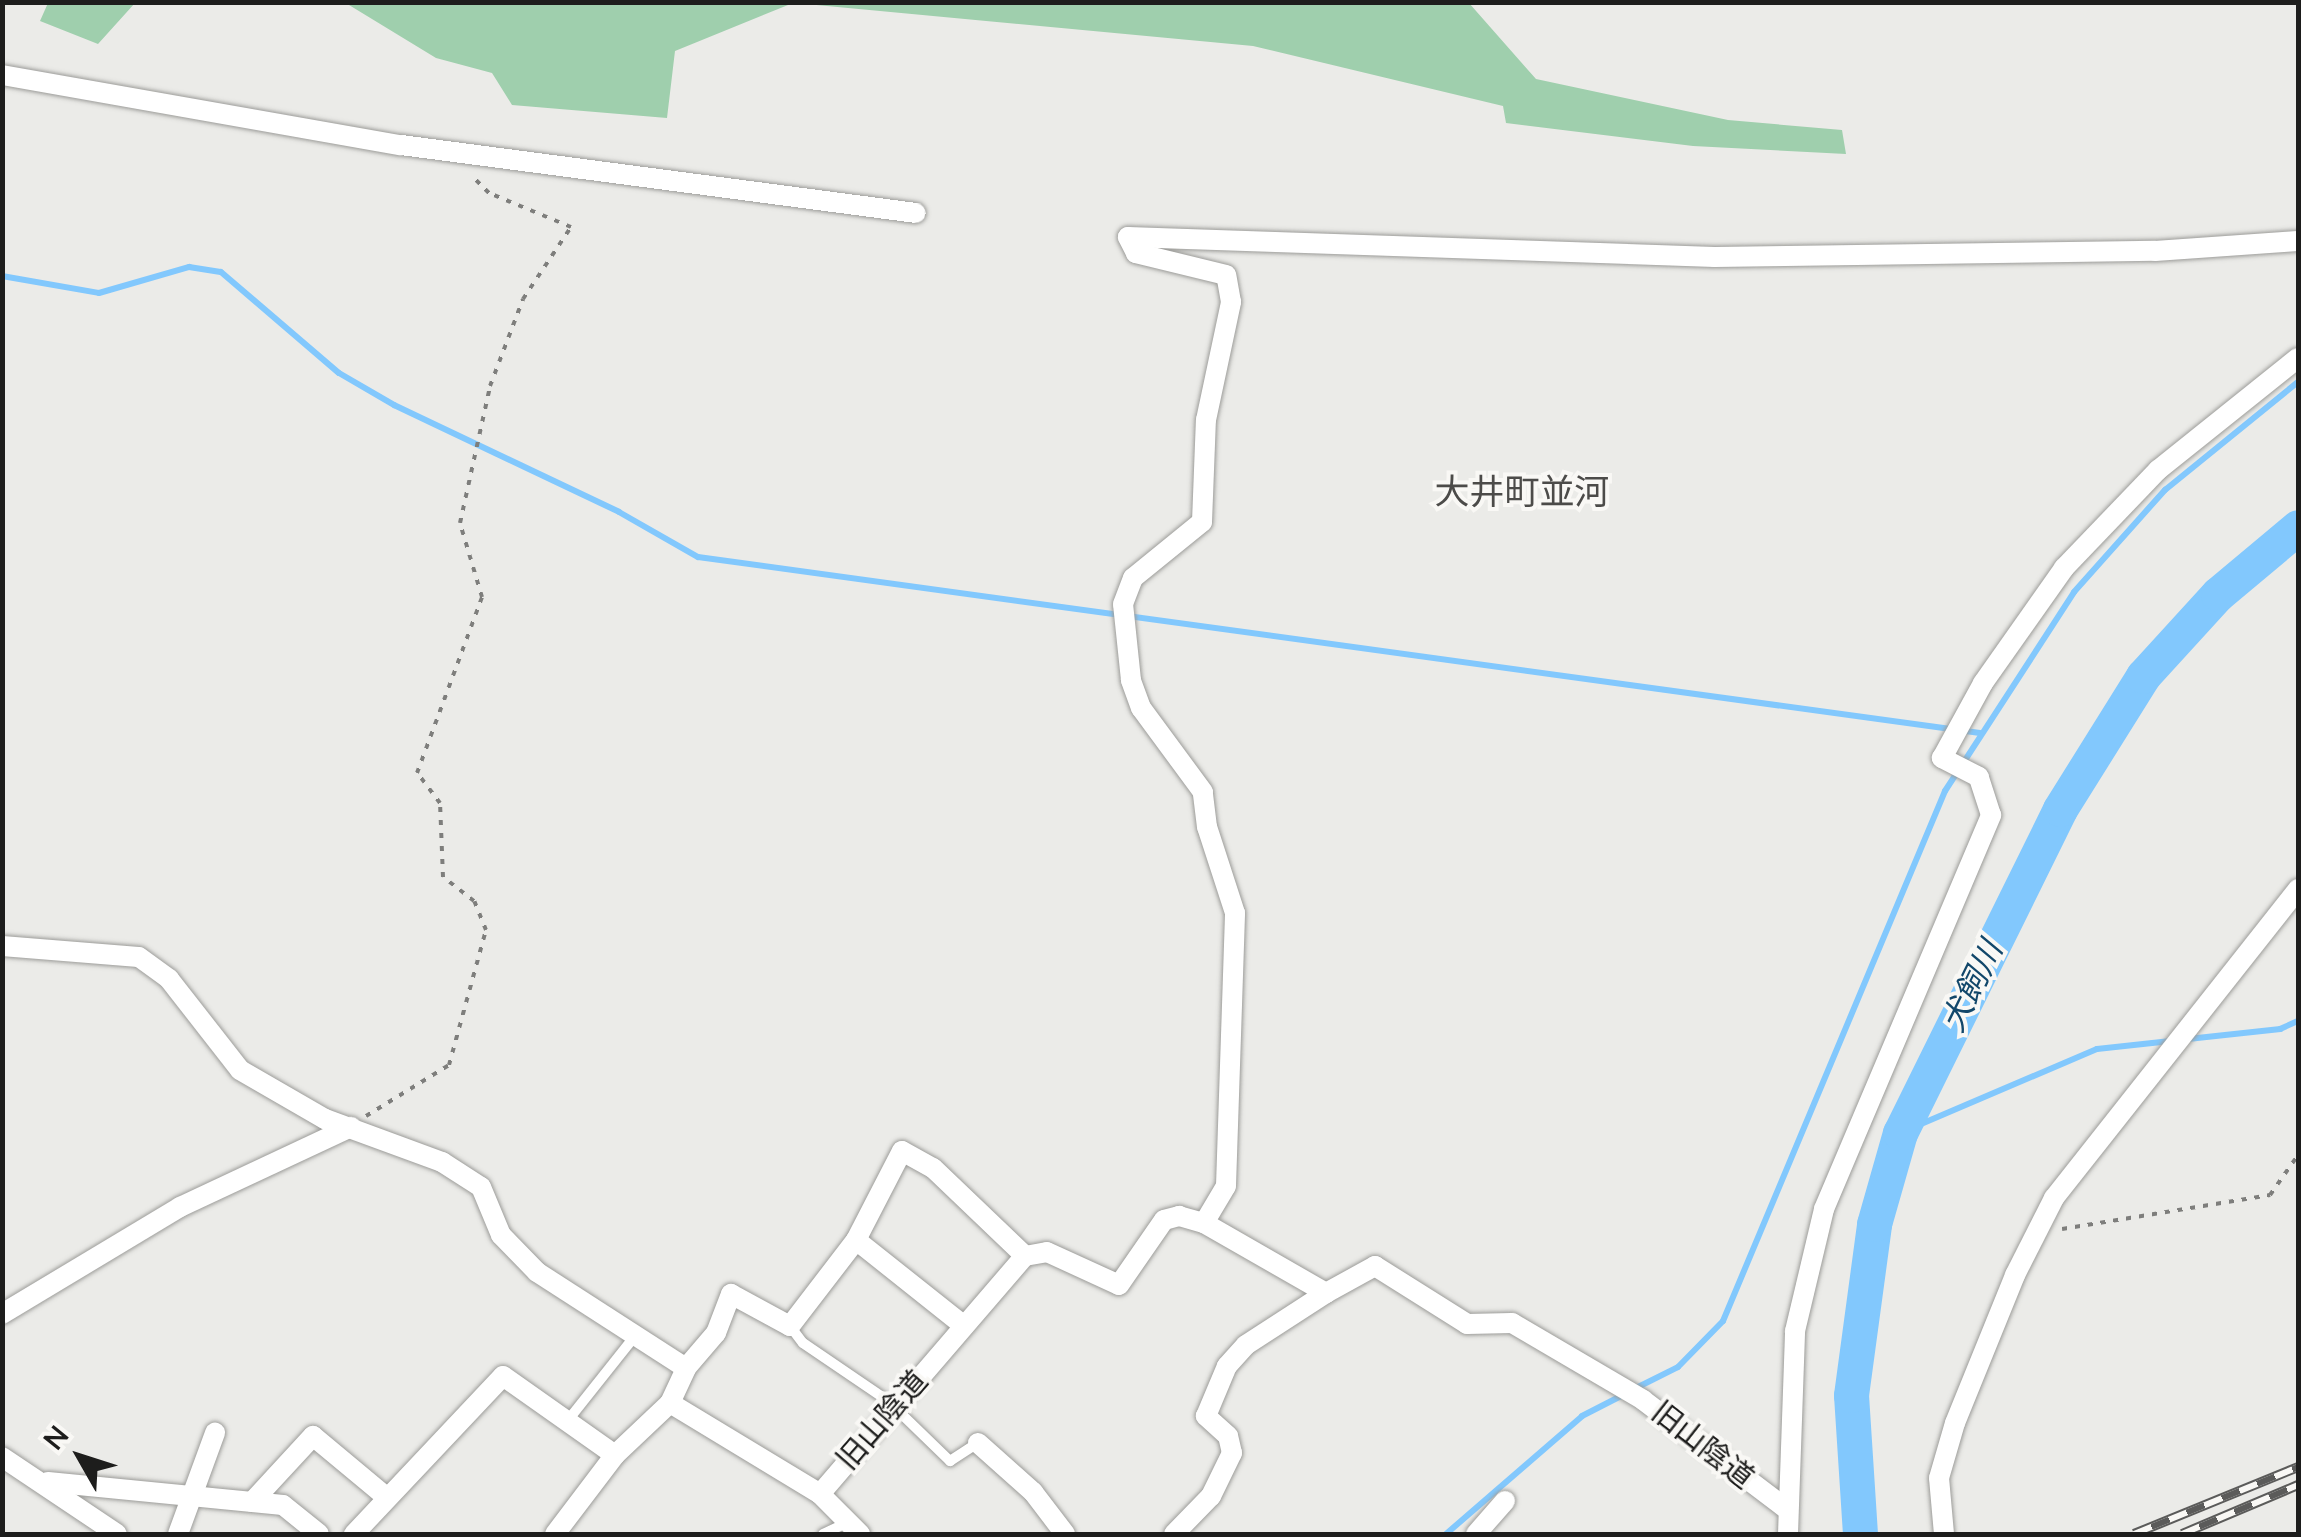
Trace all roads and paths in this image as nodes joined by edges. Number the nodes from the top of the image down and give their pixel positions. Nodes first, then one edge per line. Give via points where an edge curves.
1 (2, 75) edge
2 (469, 155) junction
3 (916, 213) dead end
4 (2298, 241) edge
5 (2298, 358) edge
6 (2298, 890) edge
7 (2, 946) edge
8 (351, 1127) junction
9 (2298, 1155) edge
10 (1204, 1223) junction
11 (2058, 1229) dead end
12 (856, 1240) junction
13 (1024, 1256) junction
14 (1326, 1293) junction
15 (2, 1314) edge
16 (790, 1326) junction
17 (964, 1326) junction
18 (636, 1335) junction
19 (686, 1368) junction
20 (670, 1403) junction
21 (893, 1409) junction
22 (564, 1424) junction
23 (215, 1433) dead end
24 (978, 1443) joint
25 (615, 1454) junction
26 (2, 1456) edge
27 (48, 1482) junction
28 (820, 1494) junction
29 (195, 1496) junction
30 (385, 1496) junction
31 (1505, 1500) dead end
32 (252, 1502) junction
33 (1788, 1510) junction
34 (854, 1529) edge
35 (365, 1531) edge
36 (117, 1534) edge
37 (178, 1534) edge
38 (319, 1534) edge
39 (555, 1534) edge
40 (823, 1534) edge
41 (1065, 1534) edge
42 (1174, 1534) edge
43 (1476, 1534) edge
44 (1788, 1534) edge
45 (1944, 1534) edge

1 - 2 street
2 - 3 street
2 - 8 path via 471,175 483,188 571,227 524,300 490,386 460,523 482,597 418,773 440,804 443,877 474,901 486,930 449,1065 408,1085
4 - 10 street via 2155,251 1715,256 1128,238 1136,253 1226,275 1231,302 1206,420 1202,522 1133,578 1124,604 1131,680 1142,708 1204,792 1235,914 1226,1186
5 - 33 street via 2158,470 2064,568 1983,683 1942,758 1980,778 1991,815 1824,1209 1795,1331
6 - 45 street via 2054,1198 2015,1274 1955,1424 1939,1478
7 - 8 street via 138,957 168,979 240,1070
8 - 15 street via 180,1208
8 - 18 street via 442,1162 481,1187 501,1235 537,1272
9 - 11 path via 2270,1195
10 - 13 street via 1164,1220 1119,1286 1047,1252
10 - 14 street
12 - 13 street via 902,1151 932,1168
12 - 16 street
12 - 17 street
13 - 17 street, 旧山陰道
14 - 33 street, 旧山陰道 via 1376,1266 1468,1324 1512,1322 1643,1400
14 - 42 street via 1246,1345 1227,1366 1206,1416 1228,1436 1232,1453 1211,1496
16 - 19 street via 731,1294 716,1333
16 - 21 lane via 803,1343
17 - 21 street, 旧山陰道
18 - 19 street
18 - 22 lane
19 - 20 street
20 - 25 street
20 - 28 street, 旧山陰道
21 - 24 lane via 950,1462
21 - 28 street, 旧山陰道
22 - 25 street
22 - 30 street via 503,1376
23 - 29 street
24 - 41 street via 1033,1492
25 - 39 street
26 - 27 street
27 - 29 street
27 - 36 street
28 - 34 street
29 - 32 street
29 - 37 street
30 - 32 street via 314,1436
30 - 35 street
31 - 43 street
32 - 38 street via 283,1505
33 - 44 street
34 - 40 lane

